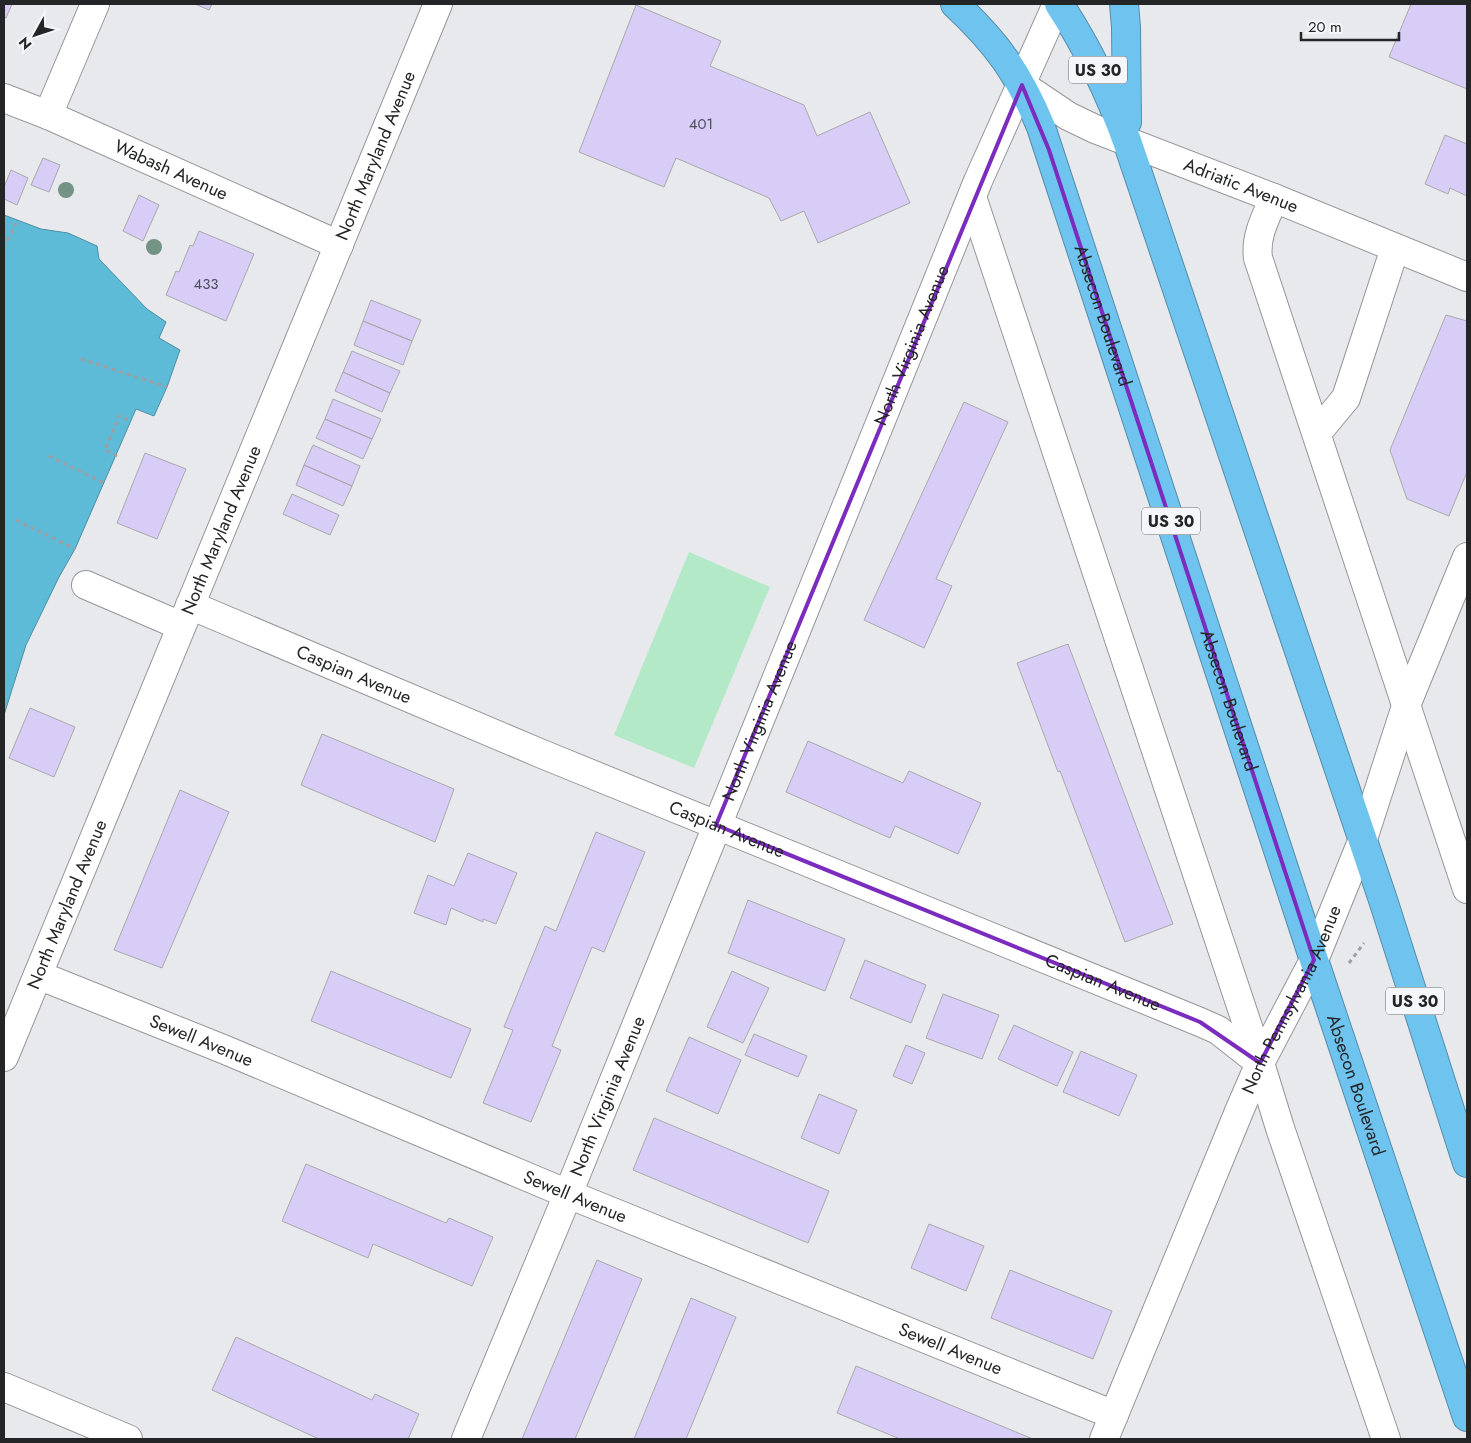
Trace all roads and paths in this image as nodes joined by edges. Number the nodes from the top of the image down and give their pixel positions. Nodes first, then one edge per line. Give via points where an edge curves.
1 (96, 4) edge
2 (438, 4) edge
3 (955, 4) edge
4 (1058, 4) edge
5 (1124, 4) edge
6 (1022, 85) junction
7 (4, 98) edge
8 (48, 115) junction
9 (1127, 141) junction
10 (972, 197) junction
11 (1274, 198) junction
12 (17, 221) dead end
13 (339, 245) junction
14 (4, 248) edge
15 (1395, 248) junction
16 (1467, 277) edge
17 (81, 359) dead end
18 (168, 387) dead end
19 (131, 421) dead end
20 (1317, 433) junction
21 (49, 456) dead end
22 (117, 456) dead end
23 (104, 483) dead end
24 (16, 520) dead end
25 (75, 549) dead end
26 (1467, 557) edge
27 (86, 585) dead end
28 (185, 616) junction
29 (1407, 703) junction
30 (716, 825) junction
31 (1363, 840) junction
32 (1467, 889) edge
33 (1364, 942) dead end
34 (1314, 960) junction
35 (1349, 963) dead end
36 (38, 976) junction
37 (4, 1057) edge
38 (1260, 1063) junction
39 (1467, 1162) edge
40 (568, 1194) junction
41 (4, 1387) edge
42 (1467, 1417) edge
43 (1109, 1427) edge
44 (128, 1439) edge
45 (466, 1439) edge
46 (1386, 1439) edge

1 - 8 street
2 - 13 street, North Maryland Avenue
3 - 6 highway, Absecon Boulevard via 1001,52
4 - 6 street, North Virginia Avenue
4 - 9 highway, US 30 via 1098,69
5 - 9 highway
6 - 9 street, Adriatic Avenue via 1068,116
6 - 10 street, North Virginia Avenue
6 - 34 highway, Absecon Boulevard / US 30 via 1049,150
7 - 8 street, Wabash Avenue
8 - 13 street, Wabash Avenue
9 - 11 street, Adriatic Avenue
9 - 31 highway, US 30
10 - 30 street, North Virginia Avenue
10 - 38 street
11 - 15 street, Adriatic Avenue
11 - 20 street via 1258,237 1258,258
12 - 14 path
13 - 28 street, North Maryland Avenue
15 - 16 street, Adriatic Avenue
15 - 20 street via 1346,398
17 - 18 path
19 - 22 path via 119,416 105,450
20 - 29 street
21 - 23 path
24 - 25 path
26 - 29 street, North Pennsylvania Avenue
27 - 28 street, Caspian Avenue
28 - 30 street, Caspian Avenue
28 - 36 street, North Maryland Avenue
29 - 31 street, North Pennsylvania Avenue
29 - 32 street
30 - 38 street, Caspian Avenue via 1206,1024 1236,1042
30 - 40 street, North Virginia Avenue
31 - 34 street, North Pennsylvania Avenue
31 - 39 highway, US 30
33 - 35 path
34 - 38 street, North Pennsylvania Avenue
34 - 42 highway, Absecon Boulevard / US 30
36 - 37 street, North Maryland Avenue
36 - 40 street, Sewell Avenue via 232,1053
38 - 43 street, North Pennsylvania Avenue
38 - 46 street
40 - 43 street, Sewell Avenue
40 - 45 street, North Virginia Avenue
41 - 44 street

